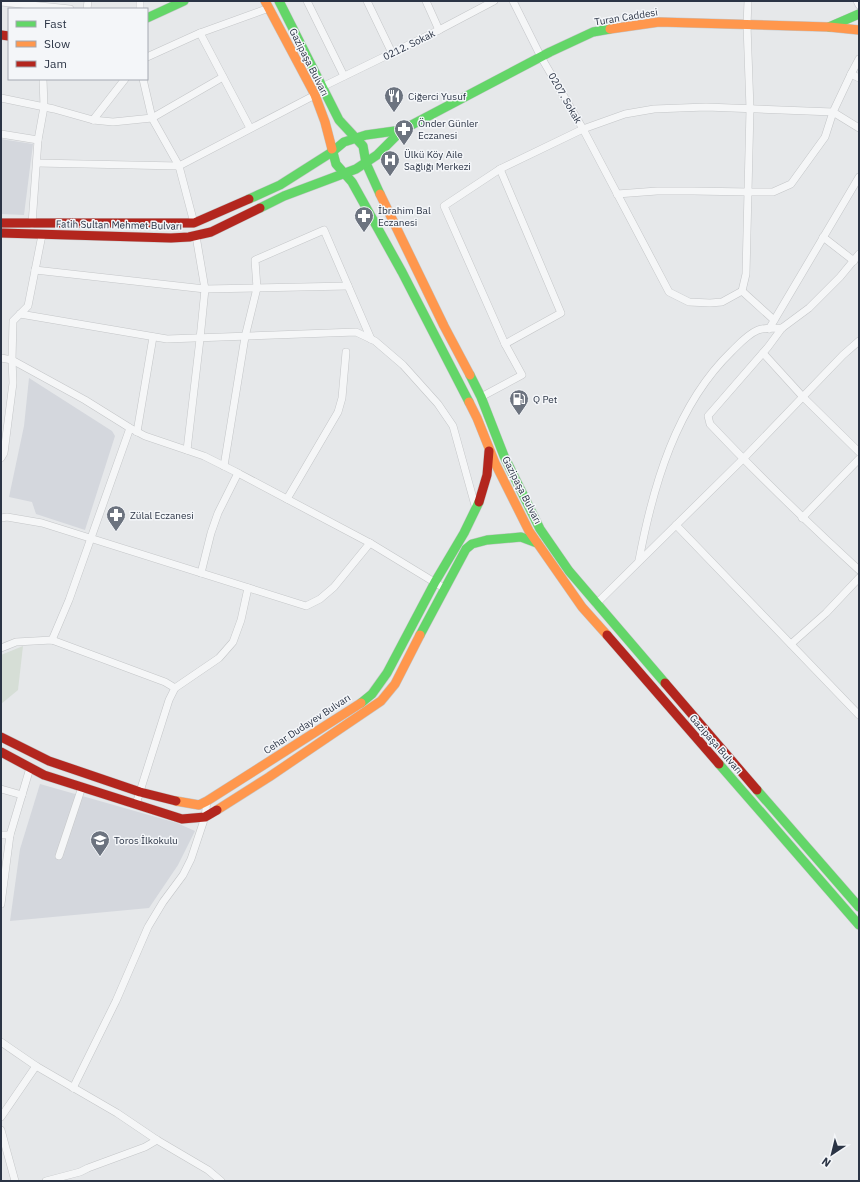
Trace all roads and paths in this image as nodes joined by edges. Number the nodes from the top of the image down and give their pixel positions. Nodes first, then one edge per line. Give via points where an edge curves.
1 (184, 1) edge
2 (279, 1) edge
3 (307, 1) edge
4 (368, 1) edge
5 (426, 1) edge
6 (494, 1) edge
7 (513, 1) edge
8 (748, 1) edge
9 (856, 1) edge
10 (1, 2) edge
11 (267, 4) edge
12 (859, 5) edge
13 (47, 6) edge
14 (62, 8) edge
15 (859, 14) edge
16 (148, 18) edge
17 (747, 25) junction
18 (829, 27) junction
19 (859, 29) edge
20 (439, 30) junction
21 (200, 33) junction
22 (392, 53) junction
23 (541, 57) junction
24 (148, 58) edge
25 (859, 58) edge
26 (851, 74) junction
27 (344, 76) junction
28 (223, 77) junction
29 (859, 78) edge
30 (43, 80) edge
31 (124, 80) edge
32 (143, 80) edge
33 (322, 87) junction
34 (315, 95) junction
35 (1, 98) edge
36 (44, 107) junction
37 (750, 109) junction
38 (834, 112) junction
39 (152, 118) junction
40 (93, 120) junction
41 (250, 128) junction
42 (859, 128) edge
43 (582, 129) junction
44 (402, 130) junction
45 (1, 134) edge
46 (356, 139) junction
47 (38, 140) junction
48 (332, 152) junction
49 (37, 163) junction
50 (366, 163) junction
51 (179, 166) junction
52 (500, 169) junction
53 (344, 174) junction
54 (859, 177) edge
55 (749, 192) junction
56 (617, 194) junction
57 (1, 223) edge
58 (194, 223) junction
59 (32, 224) junction
60 (1, 233) edge
61 (42, 235) junction
62 (196, 236) junction
63 (823, 237) junction
64 (859, 254) edge
65 (854, 261) junction
66 (35, 270) junction
67 (348, 286) junction
68 (257, 288) junction
69 (205, 289) junction
70 (742, 291) junction
71 (20, 314) junction
72 (774, 320) junction
73 (782, 328) junction
74 (769, 329) junction
75 (153, 337) junction
76 (245, 337) junction
77 (200, 339) junction
78 (372, 339) junction
79 (859, 340) edge
80 (505, 344) junction
81 (346, 352) dead end
82 (763, 353) junction
83 (1, 358) edge
84 (12, 360) junction
85 (481, 397) junction
86 (803, 397) junction
87 (133, 430) junction
88 (489, 449) junction
89 (186, 450) junction
90 (859, 452) edge
91 (1, 458) edge
92 (743, 459) junction
93 (859, 459) edge
94 (224, 466) junction
95 (238, 473) junction
96 (287, 499) junction
97 (476, 510) junction
98 (1, 518) edge
99 (802, 518) junction
100 (676, 525) junction
101 (91, 538) junction
102 (370, 543) junction
103 (537, 543) junction
104 (639, 560) junction
105 (859, 570) edge
106 (201, 573) junction
107 (859, 578) edge
108 (435, 582) junction
109 (248, 588) junction
110 (444, 588) junction
111 (596, 604) junction
112 (52, 640) junction
113 (791, 644) junction
114 (1, 648) edge
115 (176, 688) junction
116 (859, 715) edge
117 (1, 737) edge
118 (1, 752) edge
119 (30, 768) junction
120 (82, 787) junction
121 (1, 789) edge
122 (140, 792) junction
123 (22, 795) junction
124 (207, 801) junction
125 (136, 804) junction
126 (205, 817) junction
127 (1, 835) edge
128 (10, 835) junction
129 (59, 856) dead end
130 (2, 891) edge
131 (1, 904) edge
132 (859, 906) edge
133 (859, 925) edge
134 (1, 1042) edge
135 (36, 1066) junction
136 (73, 1088) junction
137 (1, 1117) edge
138 (1, 1130) edge
139 (157, 1140) junction
140 (15, 1181) edge
141 (46, 1181) edge
142 (221, 1181) edge

1 - 16 street
2 - 33 street, Gazipaşa Bulvarı
3 - 27 street
4 - 22 street
5 - 20 street
6 - 20 street, 0212. Sokak
7 - 23 street, 0207. Sokak
8 - 17 street
9 - 12 street
10 - 13 street
11 - 21 street
11 - 34 street, Gazipaşa Bulvarı
13 - 14 street
15 - 18 street, Turan Caddesi
15 - 19 street
17 - 18 street, Turan Caddesi
17 - 23 street, Turan Caddesi via 659,22 593,32
17 - 37 street
18 - 19 street, Turan Caddesi
20 - 22 street, 0212. Sokak
21 - 24 street
21 - 28 street
22 - 27 street, 0212. Sokak
23 - 43 street, 0207. Sokak
23 - 44 street, Turan Caddesi
25 - 26 street
26 - 29 street
26 - 38 street
27 - 33 street, 0212. Sokak
28 - 39 street
28 - 41 street
30 - 36 street
31 - 40 street
32 - 39 street
33 - 46 street, Gazipaşa Bulvarı via 339,120
34 - 41 street
34 - 48 street, Gazipaşa Bulvarı
35 - 36 street
36 - 40 street
36 - 47 street
37 - 38 street
37 - 43 street via 654,109 626,114
37 - 55 street
38 - 42 street
38 - 55 street via 825,137 791,184 773,192
39 - 40 street via 113,122
39 - 51 street
41 - 51 street
43 - 52 street
43 - 56 street, 0207. Sokak
44 - 46 street, Fatih Sultan Mehmet Bulvarı via 366,135
44 - 50 street, Fatih Sultan Mehmet Bulvarı
45 - 47 street
46 - 48 street, Fatih Sultan Mehmet Bulvarı via 344,142
46 - 50 street, Gazipaşa Bulvarı via 363,146
47 - 49 street
48 - 53 street, Gazipaşa Bulvarı via 336,164
48 - 58 street, Fatih Sultan Mehmet Bulvarı via 280,185
49 - 51 street
49 - 59 street
50 - 53 street, Fatih Sultan Mehmet Bulvarı
50 - 85 street, Gazipaşa Bulvarı
51 - 58 street
52 - 80 street via 444,206
52 - 80 street via 561,313
53 - 62 street, Fatih Sultan Mehmet Bulvarı via 284,196 211,232
53 - 88 street, Gazipaşa Bulvarı via 355,187 405,279 477,418
54 - 63 street
55 - 56 street via 657,191
55 - 70 street via 746,274
56 - 70 street, 0207. Sokak via 669,292 689,302 710,303 722,302
57 - 59 street, Fatih Sultan Mehmet Bulvarı
58 - 59 street, Fatih Sultan Mehmet Bulvarı
60 - 61 street, Fatih Sultan Mehmet Bulvarı
61 - 62 street, Fatih Sultan Mehmet Bulvarı via 171,238
61 - 66 street
62 - 69 street
63 - 65 street
63 - 72 street
64 - 65 street
65 - 73 street via 809,308
66 - 69 street
66 - 71 street via 28,306
67 - 68 street
67 - 68 street via 324,230 255,260
67 - 78 street
68 - 69 street
68 - 76 street
69 - 77 street
70 - 72 street
71 - 75 street
71 - 84 street via 13,321
72 - 74 street
73 - 74 street
73 - 82 street
74 - 104 street via 760,329 748,335 719,364 686,412 665,460 647,519
75 - 77 street via 167,340
75 - 87 street
76 - 77 street
76 - 78 street via 356,332
76 - 94 street
77 - 89 street
78 - 97 street via 403,365 438,404 453,426
79 - 86 street
80 - 85 street via 522,375
81 - 96 street via 342,398 338,412
82 - 86 street
82 - 92 street via 708,416 710,424
83 - 84 street
84 - 87 street
84 - 91 street via 13,384 4,453
85 - 111 street, Gazipaşa Bulvarı via 504,456 540,529
86 - 90 street
86 - 92 street
87 - 89 street
87 - 101 street
88 - 97 street, Cehar Dudayev Bulvarı via 487,476
88 - 103 street, Gazipaşa Bulvarı
89 - 94 street
92 - 99 street
92 - 100 street
93 - 99 street
94 - 95 street
95 - 96 street
95 - 106 street via 211,533
96 - 102 street
97 - 108 street, Cehar Dudayev Bulvarı
98 - 101 street via 42,523
99 - 105 street
100 - 104 street
100 - 113 street
101 - 106 street
101 - 112 street
102 - 108 street
102 - 109 street via 334,587 320,599 306,606
103 - 110 street, Cehar Dudayev Bulvarı via 521,537 472,544
103 - 133 street, Gazipaşa Bulvarı via 582,607
104 - 111 street
106 - 109 street
107 - 113 street via 826,613
108 - 110 street
108 - 124 street, Cehar Dudayev Bulvarı via 387,673 372,694
109 - 115 street via 233,642 219,658
110 - 126 street, Cehar Dudayev Bulvarı via 395,684 381,701
111 - 132 street, Gazipaşa Bulvarı
112 - 114 street via 16,642
112 - 115 street
113 - 116 street
115 - 122 street via 169,700
117 - 122 street, Cehar Dudayev Bulvarı via 49,761
118 - 119 street, Cehar Dudayev Bulvarı
119 - 120 street, Cehar Dudayev Bulvarı
119 - 123 street
120 - 125 street, Cehar Dudayev Bulvarı
120 - 129 street
121 - 123 street
122 - 124 street, Cehar Dudayev Bulvarı via 187,804 199,805
122 - 125 street
123 - 128 street
124 - 126 street
125 - 126 street, Cehar Dudayev Bulvarı via 182,819
126 - 136 street via 191,859 148,927 116,1001
127 - 128 street
128 - 130 street
130 - 131 street
134 - 135 street
135 - 136 street
135 - 137 street
136 - 139 street
138 - 140 street
139 - 141 street via 80,1172
139 - 142 street via 208,1170

